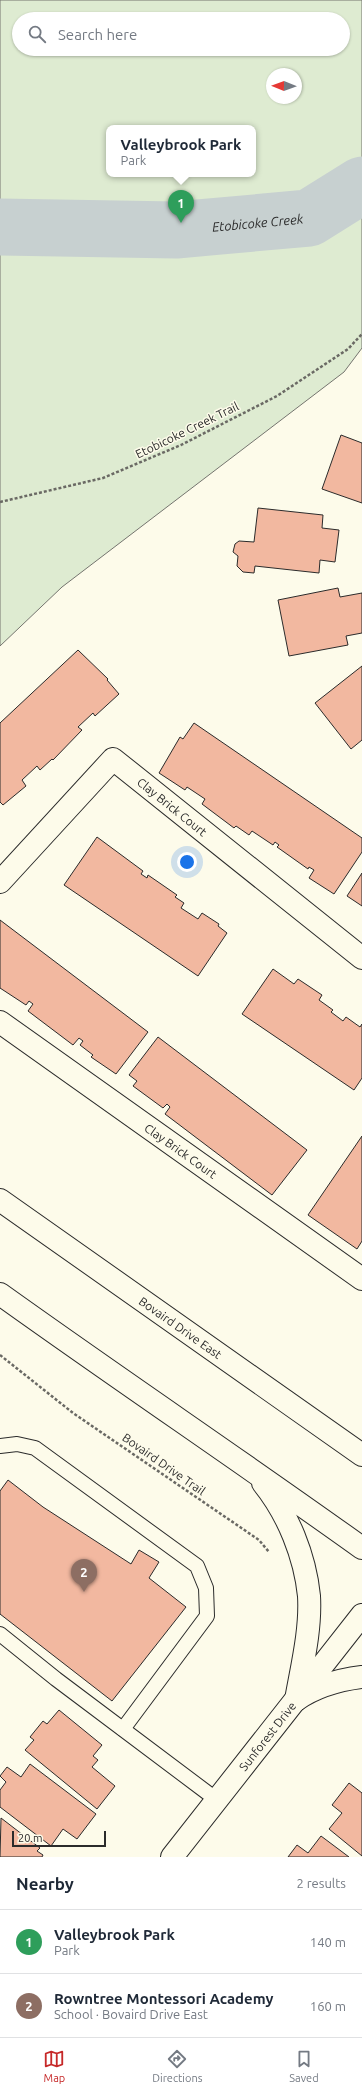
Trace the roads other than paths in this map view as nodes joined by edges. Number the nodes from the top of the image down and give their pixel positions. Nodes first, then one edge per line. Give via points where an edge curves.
1 (0, 882) edge
2 (362, 958) edge
3 (0, 1022) edge
4 (0, 1200) edge
5 (362, 1279) edge
6 (0, 1294) edge
7 (0, 1446) edge
8 (362, 1455) edge
9 (250, 1467) junction
10 (362, 1548) edge
11 (362, 1615) edge
12 (0, 1634) edge
13 (362, 1677) edge
14 (296, 1700) junction
15 (123, 1729) junction
16 (217, 1800) junction
17 (172, 1857) edge

1 - 2 street, Clay Brick Court via 113,760
3 - 5 street, Clay Brick Court
4 - 8 street, Bovaird Drive East
6 - 9 street via 100,1366
7 - 15 lane via 17,1444 35,1448 197,1566 206,1588 207,1616
9 - 10 street
9 - 14 street via 277,1501 294,1536 305,1572 309,1597 308,1630
11 - 14 street, Sunforest Drive
12 - 15 lane
13 - 14 street via 313,1688
14 - 16 street, Sunforest Drive
15 - 16 lane
16 - 17 street, Sunforest Drive

